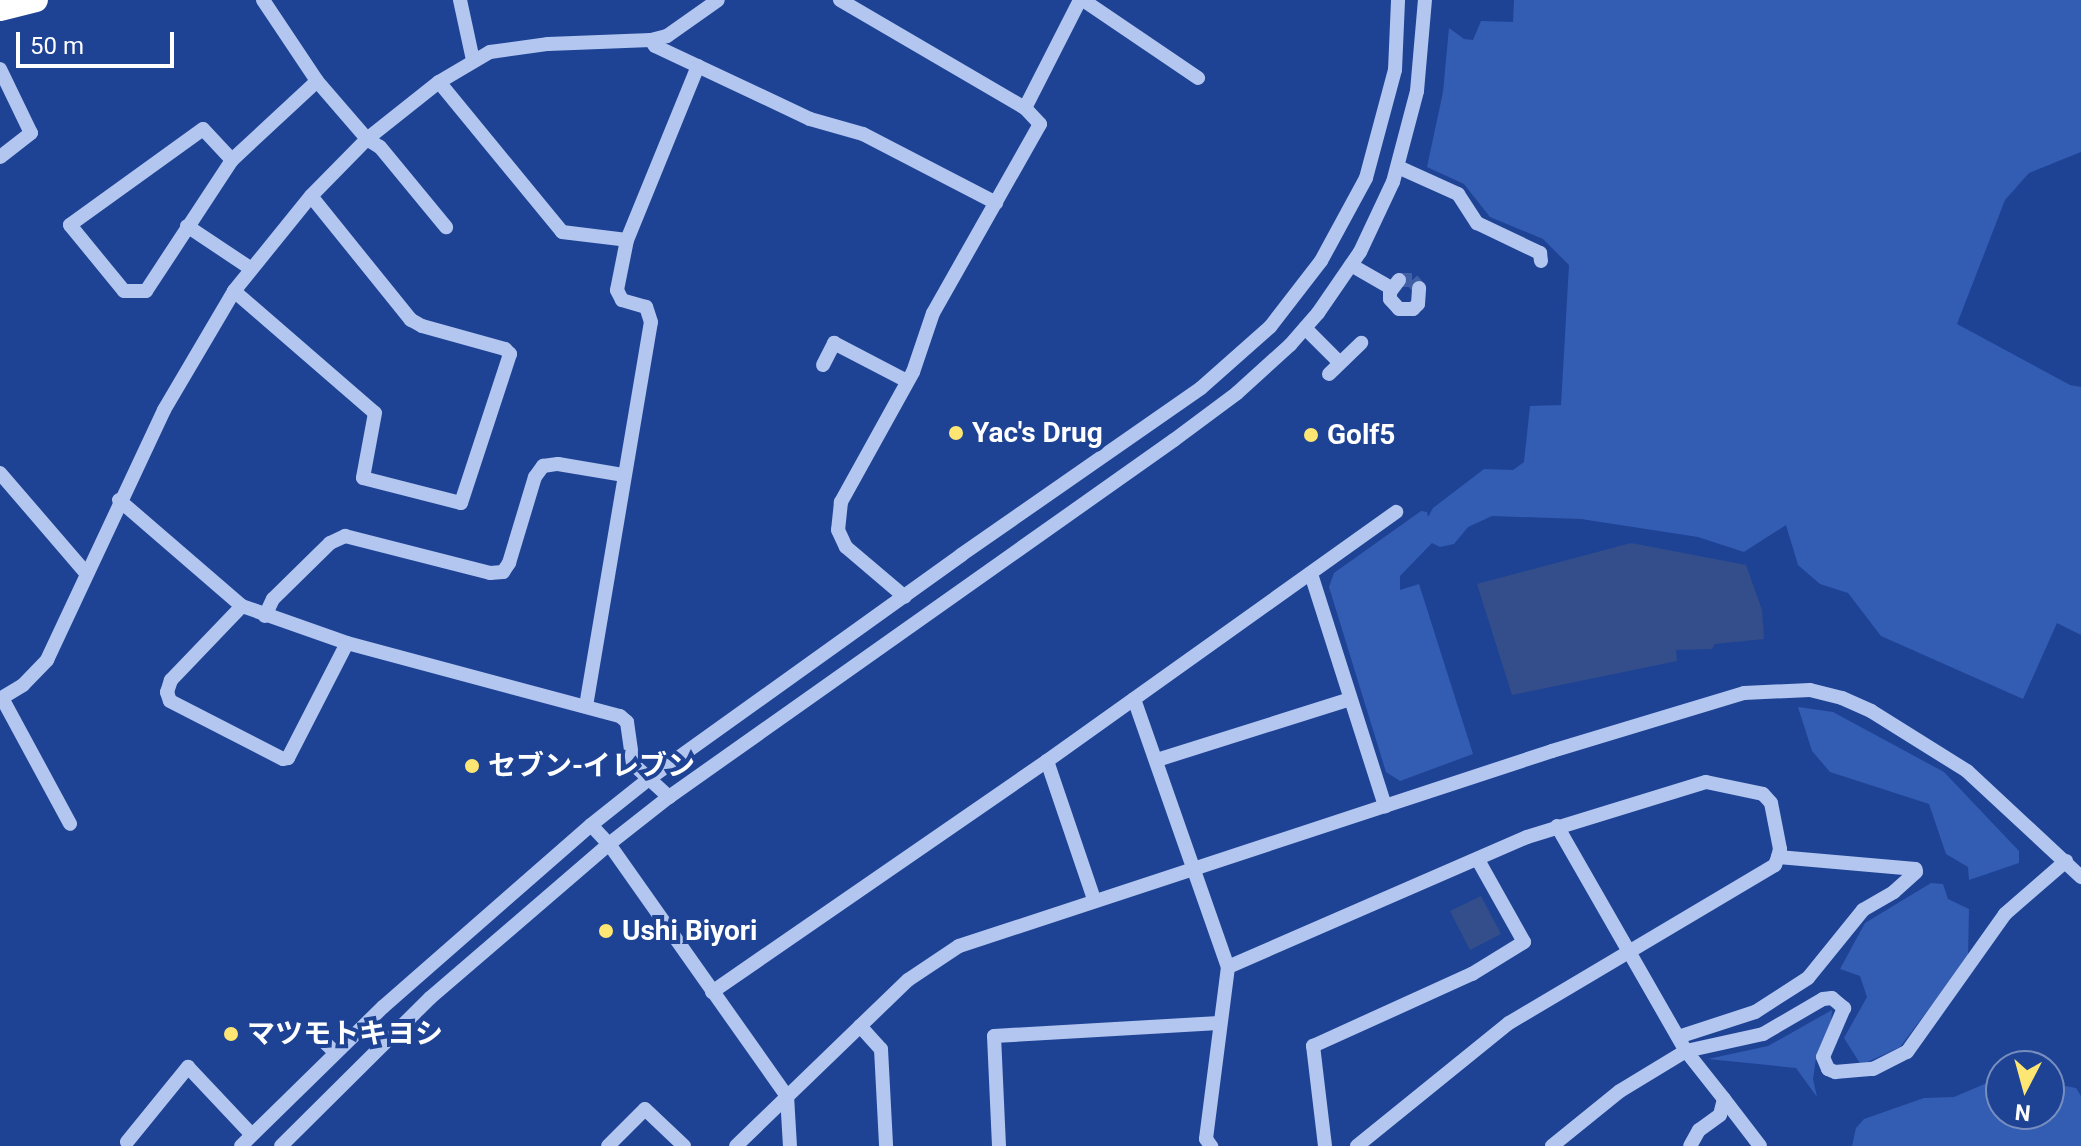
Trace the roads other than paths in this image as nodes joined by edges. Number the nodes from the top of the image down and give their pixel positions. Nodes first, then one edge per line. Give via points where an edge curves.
1 (36, 0) edge
2 (263, 0) edge
3 (460, 0) edge
4 (718, 0) edge
5 (840, 0) edge
6 (1082, 0) edge
7 (1398, 0) edge
8 (1425, 0) edge
9 (0, 9) edge
10 (651, 40) junction
11 (473, 60) junction
12 (698, 66) junction
13 (0, 69) edge
14 (1198, 78) dead end
15 (317, 81) junction
16 (439, 82) junction
17 (1025, 108) junction
18 (367, 139) junction
19 (0, 157) edge
20 (232, 160) junction
21 (1398, 167) junction
22 (311, 196) junction
23 (996, 203) junction
24 (187, 226) junction
25 (446, 227) dead end
26 (627, 240) junction
27 (1541, 261) dead end
28 (1351, 265) junction
29 (250, 268) junction
30 (234, 291) junction
31 (1422, 297) dead end
32 (1305, 328) junction
33 (1361, 343) dead end
34 (823, 365) dead end
35 (910, 376) junction
36 (0, 473) edge
37 (624, 475) junction
38 (119, 500) junction
39 (1396, 512) dead end
40 (86, 573) junction
41 (1311, 574) junction
42 (905, 597) junction
43 (242, 606) junction
44 (265, 616) junction
45 (347, 643) junction
46 (1, 699) edge
47 (1134, 699) junction
48 (1350, 699) junction
49 (586, 706) junction
50 (1157, 760) junction
51 (1047, 761) junction
52 (650, 778) junction
53 (669, 797) junction
54 (1385, 806) junction
55 (70, 824) dead end
56 (591, 825) junction
57 (1557, 826) junction
58 (609, 844) junction
59 (1778, 857) junction
60 (1478, 860) junction
61 (2066, 861) junction
62 (1193, 868) junction
63 (2081, 877) edge
64 (1094, 899) junction
65 (1626, 951) junction
66 (1228, 967) junction
67 (712, 992) junction
68 (1219, 1023) junction
69 (860, 1026) junction
70 (315, 1033) dead end
71 (1681, 1036) junction
72 (1686, 1051) junction
73 (335, 1052) junction
74 (787, 1096) junction
75 (1724, 1099) junction
76 (246, 1141) edge
77 (1205, 1144) edge
78 (126, 1145) edge
79 (281, 1146) edge
80 (608, 1146) edge
81 (684, 1146) edge
82 (736, 1146) edge
83 (790, 1146) edge
84 (886, 1146) edge
85 (999, 1146) edge
86 (1325, 1146) edge
87 (1357, 1146) edge
88 (1552, 1146) edge
89 (1690, 1146) edge
90 (1760, 1146) edge

1 - 9 highway
2 - 15 street
3 - 11 street
4 - 10 street via 667,36
5 - 17 street
6 - 14 street
6 - 17 street
7 - 42 street via 1395,70 1366,178 1295,297 1235,361 1201,388
8 - 21 street via 1417,91
10 - 11 street via 548,44 490,52
10 - 12 street
11 - 16 street
12 - 23 street via 810,119 863,134
12 - 26 street
13 - 19 street via 31,133
15 - 18 street
15 - 20 street
16 - 18 street
16 - 26 street via 562,232
17 - 23 street via 1040,124
18 - 22 street
18 - 25 street via 380,147
20 - 24 street
20 - 24 street via 203,129 70,225 124,291 146,291
21 - 27 street via 1458,194 1477,223 1540,253
21 - 28 street via 1379,216
22 - 29 street
22 - 30 street via 411,320 510,354 461,503 363,478 375,413
23 - 35 street via 933,313
24 - 29 street
26 - 37 street via 617,290 622,300 646,307 651,322
28 - 31 street via 1395,284 1390,299 1399,309 1413,309
28 - 32 street
29 - 30 street
30 - 38 street
32 - 33 street via 1334,369
32 - 53 street via 1225,402
34 - 35 street via 834,343
35 - 42 street via 865,442 841,502 838,530 846,547
36 - 40 street
37 - 44 street via 543,466 503,572 345,536 330,543 273,599
37 - 49 street
38 - 40 street
38 - 43 street
39 - 41 street
40 - 46 street via 47,660
41 - 47 street
41 - 48 street
42 - 52 street
43 - 44 street
43 - 45 street via 171,680 167,692 170,701 283,759
44 - 45 street
45 - 49 street
46 - 55 street
47 - 50 street
47 - 51 street
48 - 50 street
48 - 54 street
49 - 52 street via 627,722 633,764
50 - 62 street
51 - 64 street
51 - 67 street
52 - 53 street
52 - 56 street
53 - 58 street
54 - 61 street via 1744,693 1810,690 1871,711 1934,748
54 - 62 street
56 - 58 street
56 - 73 street
57 - 59 street via 1706,782 1763,794 1771,803
57 - 60 street
57 - 65 street
58 - 67 street
58 - 79 street via 430,998
59 - 65 street via 1775,865
59 - 71 street via 1916,872 1863,910 1808,978 1755,1012
60 - 66 street
60 - 86 street via 1524,942 1472,974 1313,1046
61 - 63 street
61 - 72 street via 2005,914 1907,1052 1873,1069 1835,1072 1823,1063 1844,1008 1832,998 1763,1034
62 - 64 street
62 - 66 street
64 - 69 street via 959,946 924,967
65 - 71 street
65 - 87 street via 1509,1023
66 - 68 street
67 - 74 street
68 - 77 street
68 - 85 street via 994,1036
69 - 74 street
69 - 84 street via 881,1049
70 - 73 street
71 - 72 street
72 - 75 street
72 - 88 street via 1620,1091
73 - 76 street
74 - 82 street
74 - 83 street
75 - 89 street via 1720,1115 1699,1130
75 - 90 street
76 - 78 street via 188,1067
80 - 81 street via 645,1109

